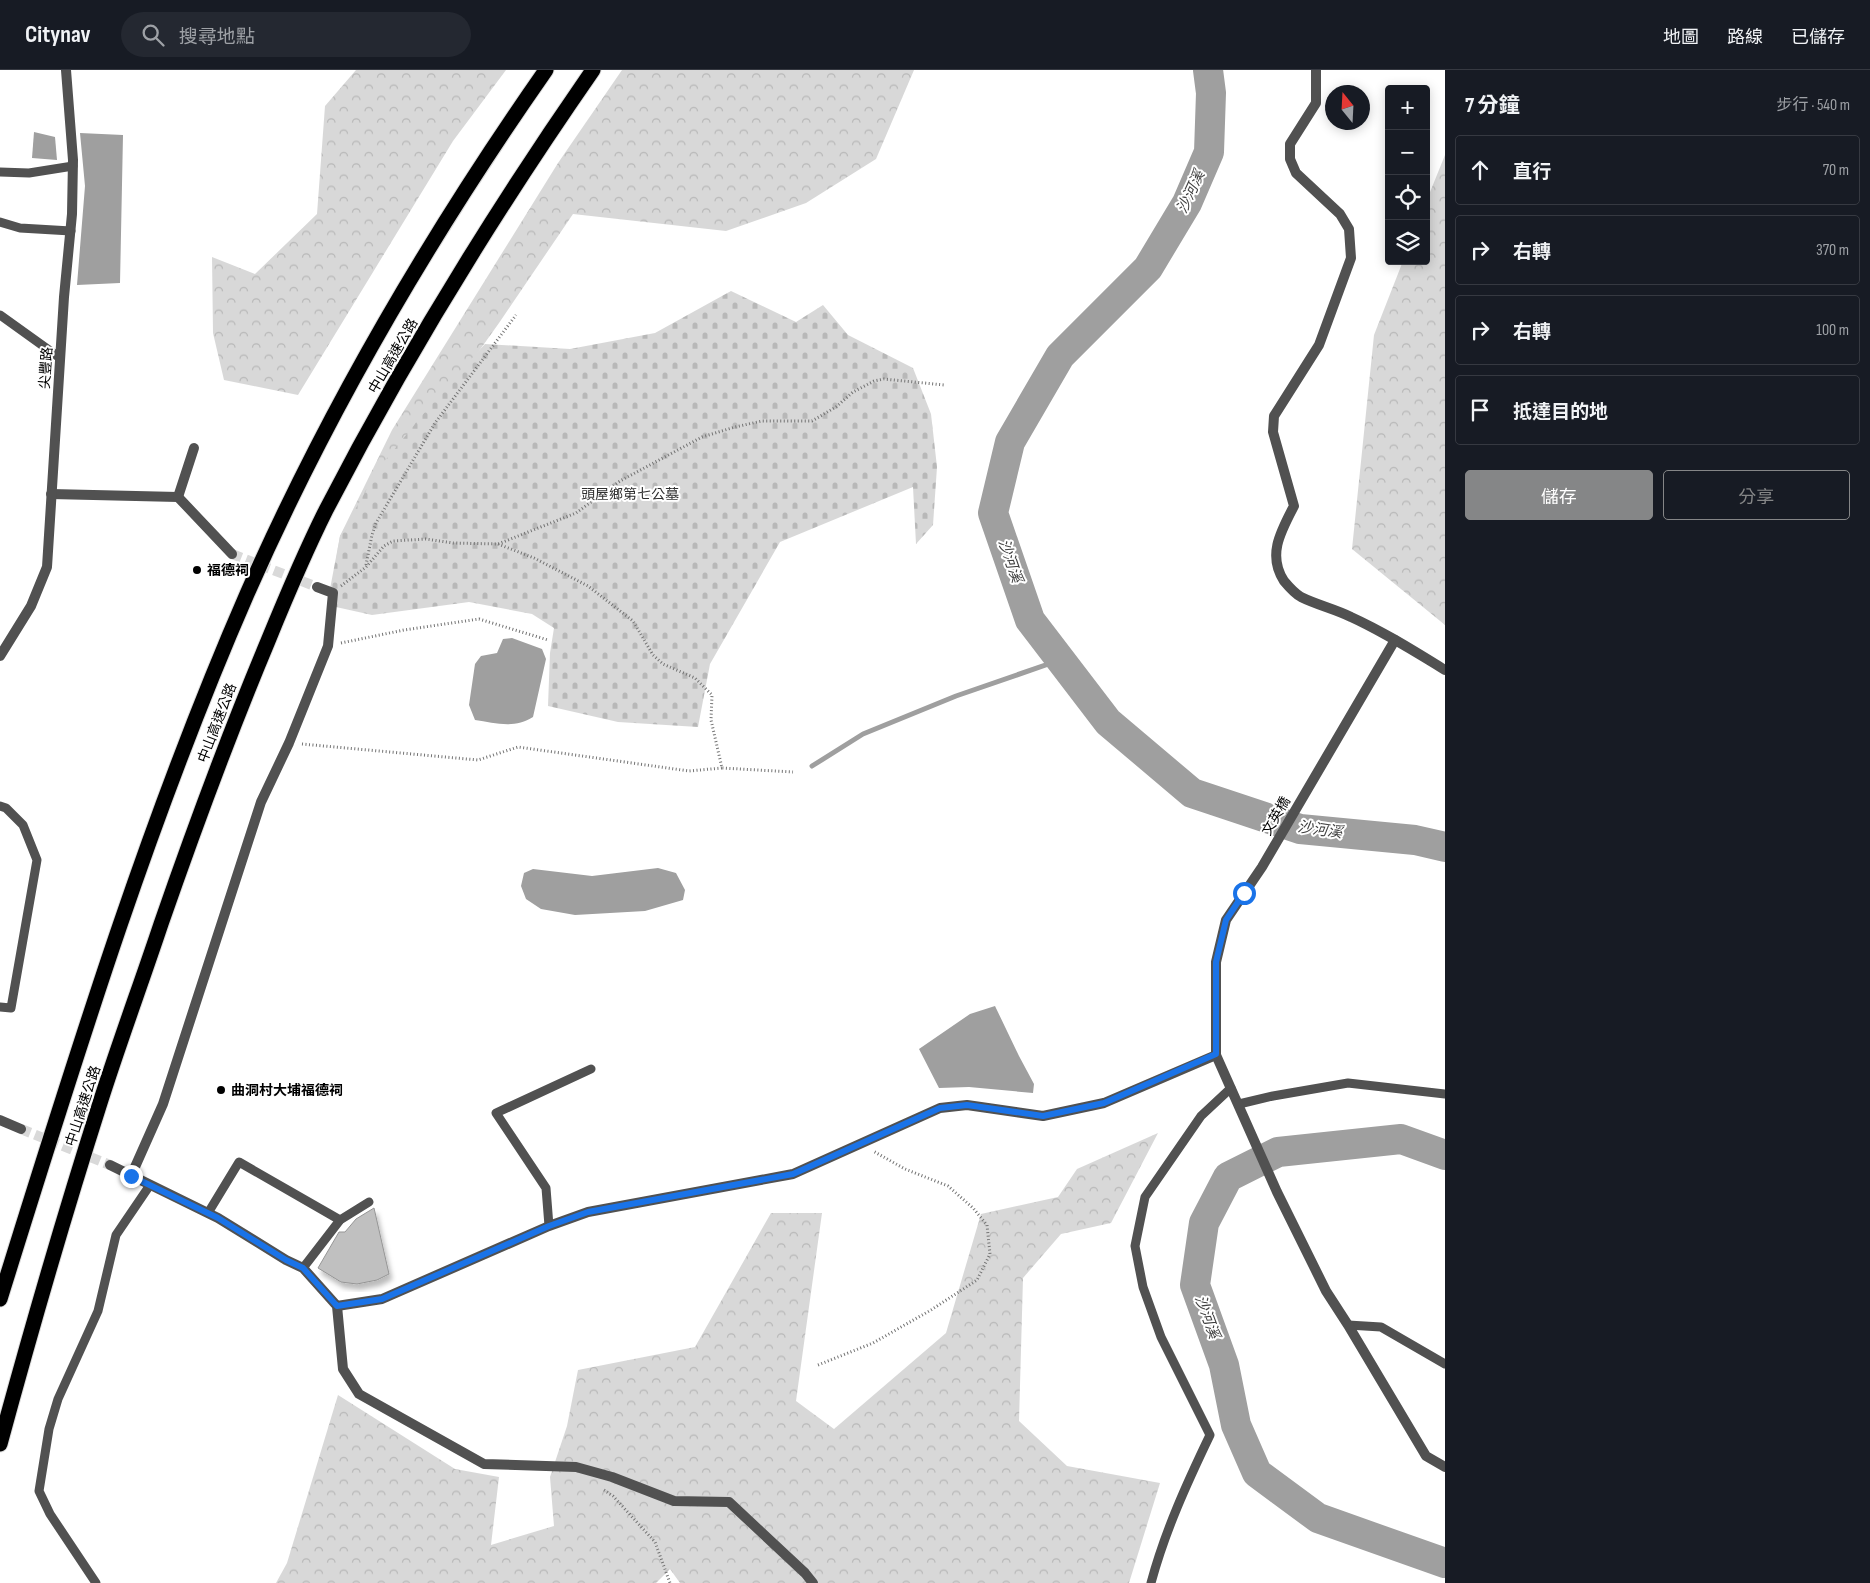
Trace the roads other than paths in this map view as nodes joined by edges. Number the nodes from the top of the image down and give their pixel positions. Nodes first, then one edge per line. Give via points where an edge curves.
1 (66, 70) edge
2 (546, 70) edge
3 (593, 70) edge
4 (1316, 70) edge
5 (73, 166) junction
6 (0, 172) edge
7 (0, 222) edge
8 (71, 231) junction
9 (0, 315) edge
10 (60, 358) junction
11 (194, 448) dead end
12 (51, 494) junction
13 (178, 497) junction
14 (232, 554) tunnel mouth
15 (317, 587) tunnel mouth
16 (1395, 640) junction
17 (0, 656) edge
18 (1445, 670) edge
19 (0, 806) edge
20 (0, 1007) edge
21 (1216, 1054) junction
22 (591, 1069) dead end
23 (1231, 1088) junction
24 (1445, 1094) edge
25 (1241, 1109) junction
26 (0, 1120) edge
27 (21, 1130) tunnel mouth
28 (110, 1166) tunnel mouth
29 (131, 1176) junction
30 (150, 1185) junction
31 (369, 1202) dead end
32 (208, 1213) junction
33 (340, 1220) junction
34 (549, 1226) junction
35 (303, 1268) junction
36 (0, 1299) edge
37 (337, 1306) junction
38 (1348, 1325) junction
39 (1445, 1364) edge
40 (0, 1444) edge
41 (1445, 1467) edge
42 (96, 1583) edge
43 (813, 1583) edge
44 (1151, 1583) edge

1 - 5 street, 尖豐路
2 - 36 highway, 中山高速公路 via 434,240 356,375 291,499 248,594 146,850 65,1089
3 - 40 highway, 中山高速公路 via 468,260 390,392 325,512 282,606 192,836 100,1102
4 - 16 street via 1316,103 1290,144 1290,159 1296,173 1340,214 1348,229 1351,258 1319,345 1274,416 1272,432 1294,506 1280,532 1276,561 1288,587 1300,596 1351,616
5 - 6 lane via 29,173
5 - 8 street, 尖豐路
7 - 8 lane via 20,228
8 - 10 street, 尖豐路
9 - 10 lane
10 - 12 street, 尖豐路
11 - 13 street
12 - 13 street
12 - 17 street, 尖豐路 via 47,567 31,606
13 - 14 street
15 - 29 street via 333,593 328,646 261,802 163,1104
16 - 18 street
16 - 21 street, 文英橋 via 1262,867 1226,920 1216,962
19 - 20 lane via 24,825 37,860 11,1008
21 - 23 street
21 - 34 street via 1104,1103 1043,1116 967,1105 940,1108 793,1174 588,1212
22 - 34 lane via 496,1114 546,1188
23 - 25 street
23 - 44 lane via 1201,1116 1145,1197 1135,1246 1143,1287 1161,1337 1210,1434 1186,1485
24 - 25 lane via 1348,1083 1273,1096
25 - 38 street via 1277,1192 1326,1291
26 - 27 street
28 - 29 street
29 - 30 street
30 - 32 street
30 - 42 lane via 116,1235 98,1311 58,1399 49,1428 39,1491 50,1514
31 - 33 lane
32 - 33 lane via 239,1162
32 - 35 street
33 - 35 lane
34 - 37 street via 382,1299
35 - 37 street
37 - 43 street via 343,1369 359,1394 484,1464 576,1467 612,1476 674,1501 729,1502
38 - 39 lane via 1381,1327
38 - 41 street via 1426,1456

